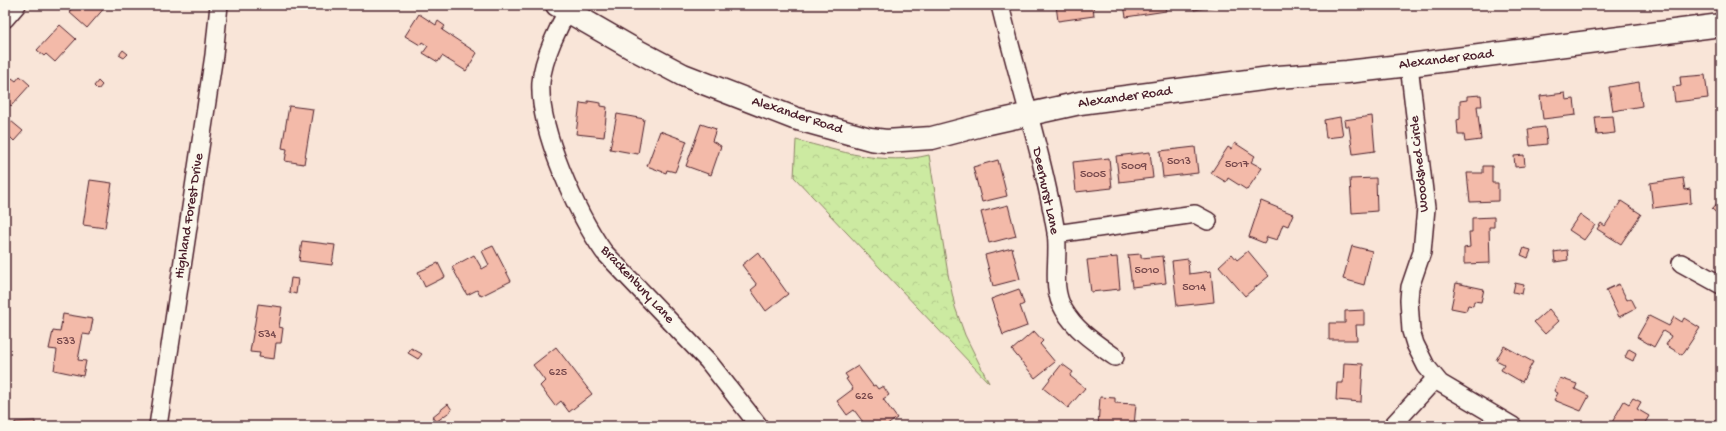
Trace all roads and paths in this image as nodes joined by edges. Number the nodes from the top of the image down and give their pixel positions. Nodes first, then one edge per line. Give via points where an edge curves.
1 (17, 5) edge
2 (220, 5) edge
3 (1000, 5) edge
4 (565, 7) edge
5 (5, 19) edge
6 (1721, 25) edge
7 (1409, 65) junction
8 (1028, 114) junction
9 (1208, 221) dead end
10 (1056, 234) junction
11 (1681, 263) dead end
12 (1721, 285) edge
13 (1115, 357) dead end
14 (1436, 378) junction
15 (158, 426) edge
16 (759, 426) edge
17 (1392, 426) edge
18 (1513, 426) edge

1 - 5 street
2 - 15 street, Highland Forest Drive
3 - 8 street, Deerhurst Lane
4 - 8 street, Alexander Road via 683,75 794,118 870,139 902,141 932,138
4 - 16 street, Brackenbury Lane via 545,62 541,98 555,152 580,213 604,252 708,361
6 - 7 street, Alexander Road
7 - 8 street, Alexander Road via 1278,77 1080,104
7 - 14 street, Woodshed Circle via 1426,208 1422,252 1410,287 1409,322 1415,344 1426,366
8 - 10 street, Deerhurst Lane
9 - 10 street via 1194,214
10 - 13 street, Deerhurst Lane via 1056,285 1064,310 1084,334
11 - 12 street
14 - 17 street
14 - 18 street, Woodshed Circle via 1449,389

